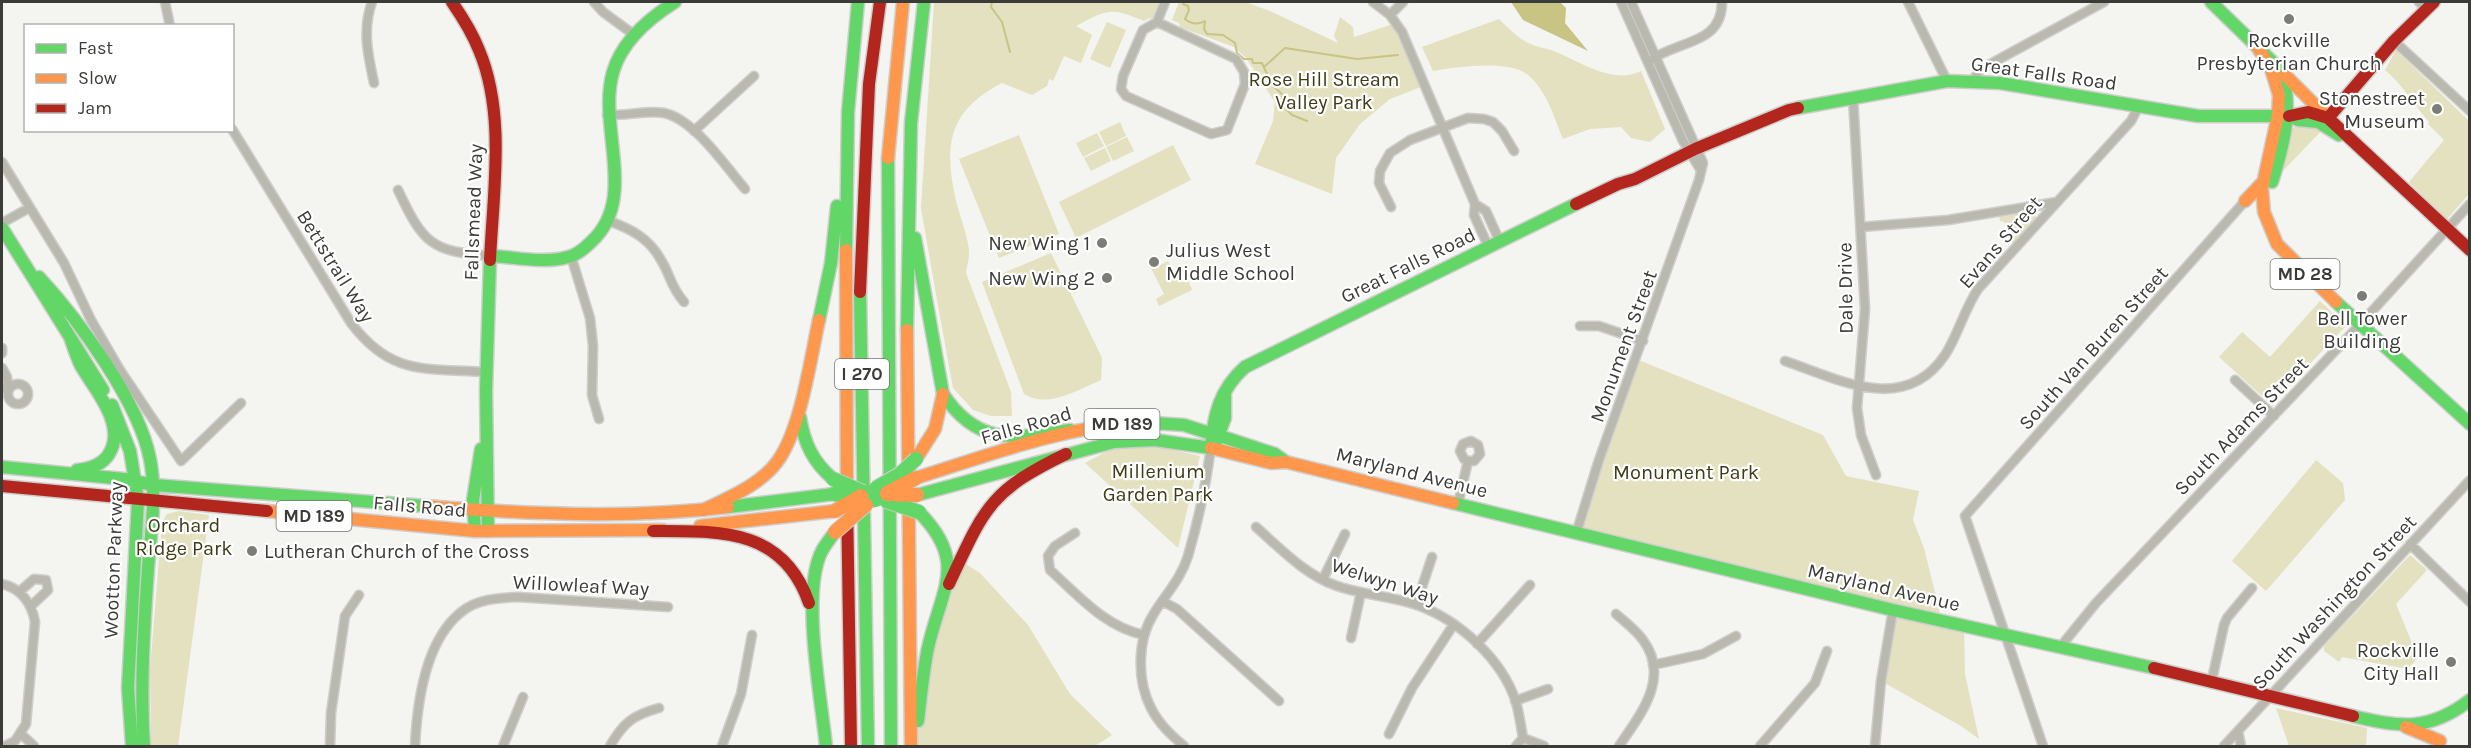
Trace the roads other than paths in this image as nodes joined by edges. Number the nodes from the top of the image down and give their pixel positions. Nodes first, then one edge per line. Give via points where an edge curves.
1 (165, 2) edge
2 (372, 2) edge
3 (452, 2) edge
4 (594, 2) edge
5 (675, 2) edge
6 (858, 2) edge
7 (880, 2) edge
8 (903, 2) edge
9 (924, 2) edge
10 (1165, 2) edge
11 (1373, 2) edge
12 (1404, 2) edge
13 (1621, 2) edge
14 (1631, 2) edge
15 (1722, 2) edge
16 (1908, 2) edge
17 (2104, 2) edge
18 (2211, 2) edge
19 (2426, 4) edge
20 (1390, 15) junction
21 (1157, 22) junction
22 (170, 24) edge
23 (633, 34) junction
24 (2394, 41) junction
25 (2258, 48) junction
26 (1652, 59) junction
27 (2282, 72) junction
28 (754, 76) dead end
29 (1947, 81) junction
30 (1972, 81) junction
31 (374, 83) dead end
32 (1853, 97) junction
33 (2139, 106) junction
34 (2469, 111) edge
35 (607, 114) junction
36 (2283, 115) junction
37 (2328, 118) junction
38 (911, 123) junction
39 (1444, 128) junction
40 (694, 131) junction
41 (234, 132) edge
42 (1691, 150) junction
43 (1514, 152) dead end
44 (2367, 154) junction
45 (846, 159) junction
46 (2, 162) edge
47 (2264, 181) junction
48 (745, 189) dead end
49 (398, 190) dead end
50 (2245, 201) junction
51 (2057, 202) junction
52 (1475, 204) junction
53 (2469, 204) edge
54 (1390, 207) dead end
55 (29, 208) junction
56 (2264, 208) junction
57 (609, 221) junction
58 (2, 223) edge
59 (1861, 227) junction
60 (2, 228) edge
61 (2447, 229) junction
62 (1495, 245) junction
63 (2469, 250) edge
64 (491, 256) junction
65 (571, 256) junction
66 (23, 261) junction
67 (684, 302) dead end
68 (1580, 326) dead end
69 (2359, 326) junction
70 (71, 340) junction
71 (1643, 341) junction
72 (1785, 361) dead end
73 (2, 368) edge
74 (486, 372) junction
75 (2235, 380) dead end
76 (1859, 386) junction
77 (7, 388) edge
78 (1224, 392) junction
79 (943, 394) junction
80 (241, 403) dead end
81 (799, 408) junction
82 (1214, 411) junction
83 (2274, 416) junction
84 (599, 419) dead end
85 (1175, 424) junction
86 (2469, 424) edge
87 (1070, 430) junction
88 (1215, 434) junction
89 (1211, 448) junction
90 (1066, 454) junction
91 (1468, 461) dead end
92 (1286, 462) junction
93 (2, 467) edge
94 (47, 472) junction
95 (1876, 475) dead end
96 (2469, 480) edge
97 (136, 481) junction
98 (153, 485) junction
99 (2, 486) edge
100 (873, 499) junction
101 (138, 500) junction
102 (153, 501) junction
103 (1458, 504) junction
104 (703, 510) junction
105 (481, 512) junction
106 (1256, 527) dead end
107 (481, 531) junction
108 (653, 531) junction
109 (1075, 533) dead end
110 (1345, 534) dead end
111 (1576, 534) junction
112 (2410, 544) junction
113 (1432, 557) dead end
114 (1323, 579) junction
115 (2, 584) edge
116 (1530, 585) dead end
117 (2252, 588) dead end
118 (19, 592) junction
119 (1361, 592) junction
120 (359, 595) dead end
121 (944, 595) junction
122 (1162, 601) junction
123 (2469, 602) edge
124 (1416, 605) junction
125 (31, 606) junction
126 (668, 607) dead end
127 (1893, 610) junction
128 (1616, 614) dead end
129 (813, 618) junction
130 (1454, 624) junction
131 (752, 635) dead end
132 (1144, 635) junction
133 (2005, 635) junction
134 (1736, 636) dead end
135 (1351, 638) dead end
136 (1477, 644) junction
137 (2061, 646) junction
138 (1827, 651) dead end
139 (1653, 664) junction
140 (2211, 684) junction
141 (1548, 690) dead end
142 (522, 697) dead end
143 (2269, 697) junction
144 (2469, 700) edge
145 (1279, 701) dead end
146 (1515, 701) junction
147 (659, 708) dead end
148 (2434, 722) junction
149 (2406, 727) junction
150 (2238, 731) junction
151 (21, 734) junction
152 (1389, 734) dead end
153 (1523, 738) junction
154 (2441, 744) edge
155 (8, 746) edge
156 (34, 747) edge
157 (132, 747) edge
158 (144, 747) edge
159 (330, 747) edge
160 (415, 747) edge
161 (503, 747) edge
162 (610, 747) edge
163 (722, 747) edge
164 (826, 747) edge
165 (851, 747) edge
166 (868, 747) edge
167 (891, 747) edge
168 (913, 747) edge
169 (1184, 747) edge
170 (1516, 747) edge
171 (1544, 747) edge
172 (1619, 747) edge
173 (1760, 747) edge
174 (1875, 747) edge
175 (2043, 747) edge
176 (2224, 747) edge
177 (2241, 747) edge

1 - 22 street
2 - 31 street via 365,42
3 - 64 main road, Fallsmead Way via 475,37 493,96 496,134
4 - 23 street
5 - 23 main road
6 - 45 main road, I 270
7 - 166 main road, I 270 via 869,84 860,278
8 - 167 main road, I 270 via 887,170
9 - 38 main road, I 270
10 - 21 street
11 - 20 street
12 - 20 street
13 - 26 street
14 - 26 street
15 - 26 street via 1719,21 1712,32
16 - 29 street
17 - 30 street via 1981,69
18 - 25 main road, MD 28
19 - 24 main road
20 - 39 street via 1412,50
21 - 21 street via 1143,30 1122,76 1121,88 1126,96 1212,134 1227,130 1245,84 1245,72 1236,58
23 - 35 main road via 612,73
24 - 34 street
24 - 37 main road
25 - 27 main road, MD 28
25 - 36 main road, MD 28 via 2275,81
26 - 42 street
27 - 36 main road, MD 28 via 2287,86
27 - 37 main road
28 - 40 street
29 - 30 main road, Great Falls Road
29 - 32 main road, Great Falls Road
30 - 33 main road, Great Falls Road
32 - 42 main road, Great Falls Road via 1789,110
32 - 59 street, Dale Drive
33 - 36 main road, Great Falls Road via 2198,116
33 - 51 street, Evans Street via 2131,121
35 - 40 street via 663,113
35 - 57 main road via 616,192
36 - 37 main road via 2297,111
36 - 44 main road via 2318,122
36 - 47 main road, MD 28
36 - 56 main road, MD 28 via 2286,135
37 - 44 main road
38 - 79 main road via 916,243
38 - 168 main road, I 270 via 906,362
39 - 43 street via 1468,118 1485,119 1502,131
39 - 52 street
39 - 54 street via 1404,143 1384,161 1379,183
40 - 48 street
41 - 74 street, Bettstrail Way via 366,343 384,357 414,368
42 - 62 main road, Great Falls Road via 1627,173 1618,184
42 - 71 street, Monument Street via 1703,163 1699,180
44 - 61 main road
45 - 81 main road via 831,263
45 - 165 main road, I 270
46 - 55 street
47 - 50 main road
47 - 56 main road, MD 28
49 - 64 street via 414,224 432,242 456,254
50 - 56 main road via 2255,201
50 - 133 street, South Van Buren Street via 1965,516
51 - 59 street via 1948,220
51 - 76 street, Evans Street via 1978,289 1950,346 1926,376 1900,388
52 - 62 street via 1474,215
52 - 62 street via 1486,211
53 - 61 street, South Adams Street
55 - 58 street
55 - 80 street via 64,263 120,370 181,461
56 - 69 main road, MD 28 via 2277,244
57 - 65 main road via 594,242
57 - 67 street via 646,240 662,260 672,289
59 - 76 street, Dale Drive via 1865,309
60 - 66 main road, Wootton Parkway
61 - 63 main road
61 - 69 street, South Adams Street
62 - 78 main road, Great Falls Road via 1245,367
64 - 65 main road
64 - 74 main road, Fallsmead Way
65 - 84 street via 590,318 592,395
66 - 70 main road, Wootton Parkway
66 - 98 main road, Wootton Parkway via 53,292 120,389 147,447
68 - 71 street via 1599,326
69 - 83 street, South Adams Street
69 - 86 main road, MD 28
70 - 94 main road via 112,422 114,442 108,456 94,466
70 - 97 main road, Wootton Parkway via 120,422 132,451
71 - 111 street, Monument Street
72 - 76 street, Evans Street
73 - 77 street via 8,377
74 - 105 main road, Fallsmead Way
75 - 83 street
76 - 95 street, Dale Drive via 1858,423
78 - 82 main road, Great Falls Road
78 - 88 main road, Great Falls Road via 1227,400
79 - 87 main road via 963,421 996,435 1013,437
79 - 100 main road, bridge via 928,446
81 - 100 main road, bridge via 802,434 819,467
81 - 104 main road via 790,438 776,464 759,480
82 - 85 main road via 1203,419
82 - 88 main road, Great Falls Road
83 - 137 street, South Adams Street via 2096,603
85 - 87 main road, Falls Road / MD 189
85 - 88 main road, Falls Road / MD 189
87 - 100 main road, Falls Road / MD 189, bridge via 916,478
88 - 89 main road, Great Falls Road
88 - 92 main road, Maryland Avenue via 1275,454
89 - 90 main road, Falls Road / MD 189 via 1154,438 1098,445
89 - 92 main road, Maryland Avenue via 1271,463
89 - 122 street via 1188,556 1179,578
90 - 100 main road, Falls Road / MD 189, bridge via 917,495
90 - 121 main road via 998,495 978,524
91 - 103 street
92 - 103 main road, Maryland Avenue
93 - 94 main road, Falls Road / MD 189
94 - 97 main road, Falls Road / MD 189
96 - 112 street, South Washington Street
97 - 98 main road, Falls Road / MD 189
97 - 101 main road, Wootton Parkway
98 - 102 main road, Wootton Parkway
98 - 105 main road, Falls Road / MD 189
99 - 101 main road, Falls Road / MD 189
100 - 104 main road, Falls Road / MD 189, bridge via 834,494
100 - 108 main road, Falls Road / MD 189, bridge via 835,511
100 - 121 main road, bridge via 918,512 938,532 945,546
100 - 129 main road, bridge via 835,532 820,554
101 - 102 main road, Falls Road / MD 189
101 - 157 main road, Wootton Parkway via 128,665
102 - 107 main road, Falls Road / MD 189
102 - 158 main road, Wootton Parkway via 141,682
103 - 111 main road, Maryland Avenue
104 - 105 main road, Falls Road / MD 189 via 596,515
105 - 107 main road, Fallsmead Way
106 - 114 street, Welwyn Way via 1302,568
107 - 108 main road, Falls Road / MD 189
108 - 129 main road via 724,532 768,548 784,560 803,584
109 - 132 street via 1055,546 1048,556 1050,570 1105,620 1125,631
110 - 114 street
111 - 127 main road, Maryland Avenue
112 - 123 street
112 - 143 street, South Washington Street
113 - 124 street
114 - 119 street, Welwyn Way
115 - 118 street
116 - 136 street
117 - 140 street via 2227,618
118 - 125 street
118 - 125 street via 34,579 46,580 48,590
119 - 124 street, Welwyn Way
119 - 135 street
120 - 159 street via 345,616
121 - 168 main road via 928,646
122 - 132 street
122 - 145 street via 1176,609
124 - 130 street, Welwyn Way
125 - 151 street via 35,630 28,713
126 - 160 street, Willowleaf Way via 518,597 479,602 461,611 440,638 429,664 417,711
127 - 133 main road, Maryland Avenue
127 - 174 street
128 - 139 street via 1643,639
129 - 164 main road
130 - 136 street, Welwyn Way
130 - 152 street via 1412,688
131 - 163 street via 741,694
132 - 169 street via 1143,684 1150,706 1167,732
133 - 137 main road, Maryland Avenue
133 - 175 street
134 - 139 street via 1703,654
136 - 146 street, Welwyn Way via 1497,668
137 - 140 main road, Maryland Avenue
138 - 173 street via 1815,683
139 - 172 street via 1654,683 1648,702
140 - 143 main road, Maryland Avenue
141 - 146 street
142 - 161 street
143 - 149 main road, Maryland Avenue
143 - 150 street, South Washington Street
144 - 148 main road, Maryland Avenue
146 - 153 street, Welwyn Way
147 - 162 street via 627,722
148 - 149 main road, Maryland Avenue
148 - 154 main road
149 - 154 main road
150 - 176 street, South Washington Street
150 - 177 street
151 - 155 street
151 - 156 street
153 - 170 street
153 - 171 street

